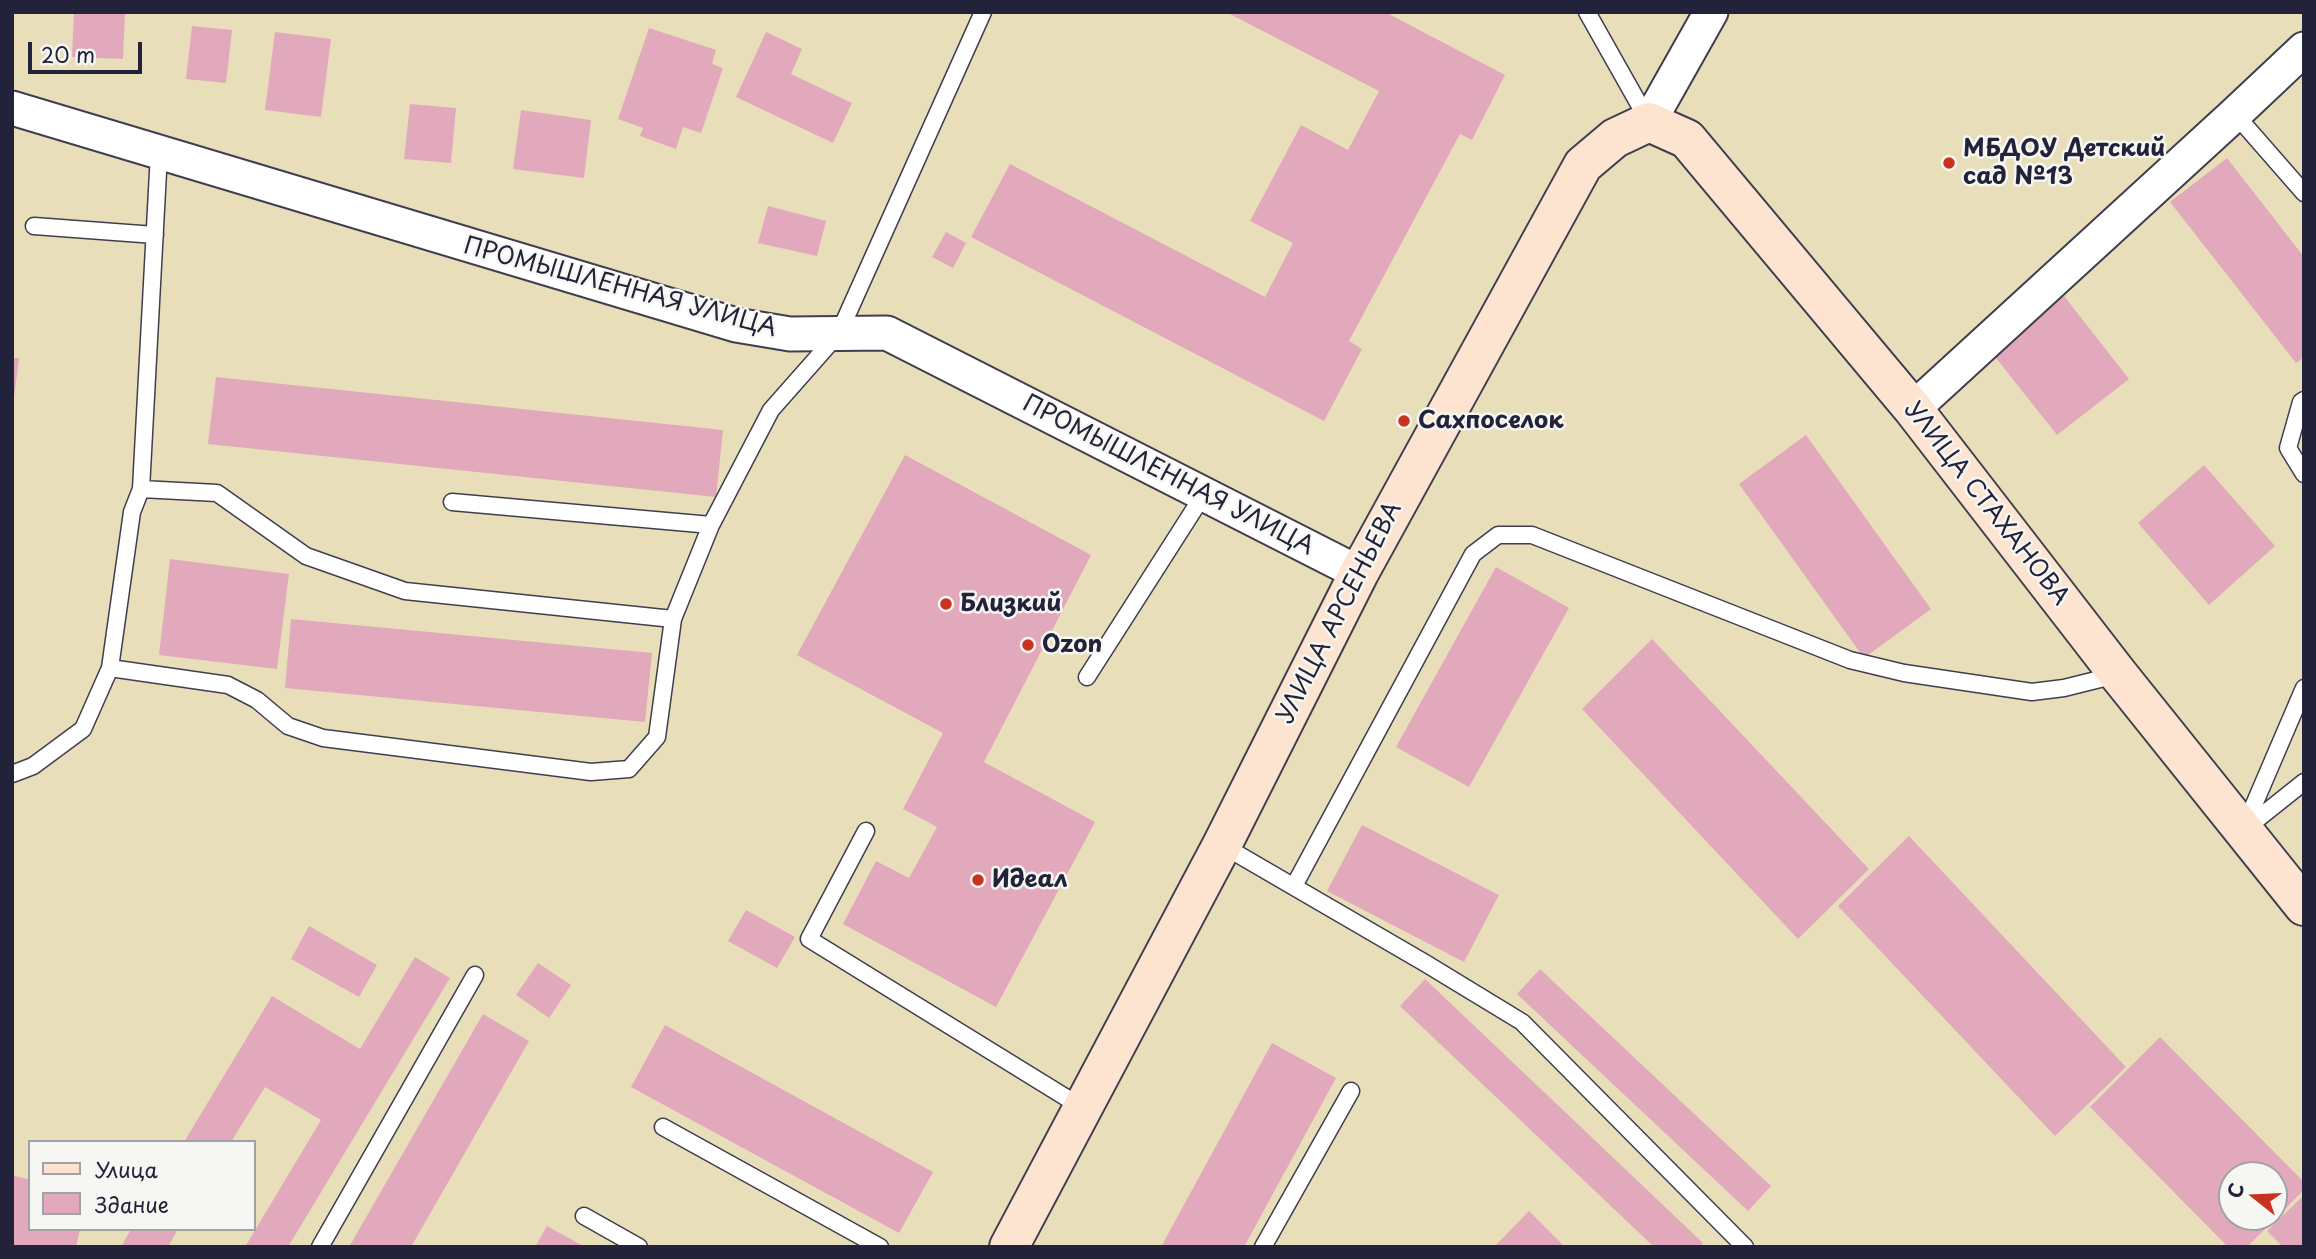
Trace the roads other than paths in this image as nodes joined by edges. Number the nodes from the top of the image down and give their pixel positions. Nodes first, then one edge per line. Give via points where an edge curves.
1 (983, 12) edge
2 (1587, 12) edge
3 (1711, 12) edge
4 (2304, 49) edge
5 (12, 108) edge
6 (2235, 114) junction
7 (1649, 121) junction
8 (159, 153) junction
9 (2304, 193) edge
10 (34, 226) dead end
11 (155, 235) junction
12 (839, 333) junction
13 (2304, 400) edge
14 (1913, 409) junction
15 (2304, 474) edge
16 (141, 489) junction
17 (1204, 494) junction
18 (452, 502) dead end
19 (711, 525) junction
20 (1359, 573) junction
21 (673, 619) junction
22 (110, 668) junction
23 (2118, 674) junction
24 (1087, 677) dead end
25 (2304, 688) edge
26 (12, 774) edge
27 (2304, 782) edge
28 (2243, 830) junction
29 (866, 831) dead end
30 (1222, 845) junction
31 (1294, 886) junction
32 (2304, 906) edge
33 (475, 975) dead end
34 (1352, 1091) dead end
35 (1083, 1108) junction
36 (663, 1127) dead end
37 (584, 1216) dead end
38 (320, 1247) edge
39 (639, 1247) edge
40 (880, 1247) edge
41 (1009, 1247) edge
42 (1263, 1247) edge
43 (1745, 1247) edge

1 - 12 lane
2 - 7 lane
3 - 7 street
4 - 6 street
5 - 8 street, ПРОМЫШЛЕННАЯ УЛИЦА
6 - 9 lane
6 - 14 street
7 - 14 street, УЛИЦА СТАХАНОВА via 1687,139
7 - 20 street, УЛИЦА АРСЕНЬЕВА via 1615,138 1583,165
8 - 11 lane
8 - 12 street, ПРОМЫШЛЕННАЯ УЛИЦА via 736,325 790,334
10 - 11 lane
11 - 16 lane
12 - 17 street, ПРОМЫШЛЕННАЯ УЛИЦА via 887,333
12 - 19 lane via 771,410
13 - 15 lane via 2288,448
14 - 23 street, УЛИЦА СТАХАНОВА
16 - 21 lane via 217,493 306,556 405,591
16 - 22 lane via 132,512
17 - 20 street, ПРОМЫШЛЕННАЯ УЛИЦА
17 - 24 lane
18 - 19 lane
19 - 21 lane
20 - 30 street, УЛИЦА АРСЕНЬЕВА
21 - 22 lane via 657,737 629,769 591,772 323,738 288,726 257,700 228,685
22 - 26 lane via 83,729 33,766
23 - 28 street, УЛИЦА СТАХАНОВА
23 - 31 lane via 2032,692 1904,673 1850,660 1532,536 1498,535 1474,554
25 - 28 lane
27 - 28 lane
28 - 32 street, УЛИЦА СТАХАНОВА
29 - 35 lane via 809,939
30 - 31 lane
30 - 35 street, УЛИЦА АРСЕНЬЕВА
31 - 43 lane via 1522,1022
33 - 38 lane
34 - 42 lane
35 - 41 street, УЛИЦА АРСЕНЬЕВА
36 - 40 lane
37 - 39 lane

